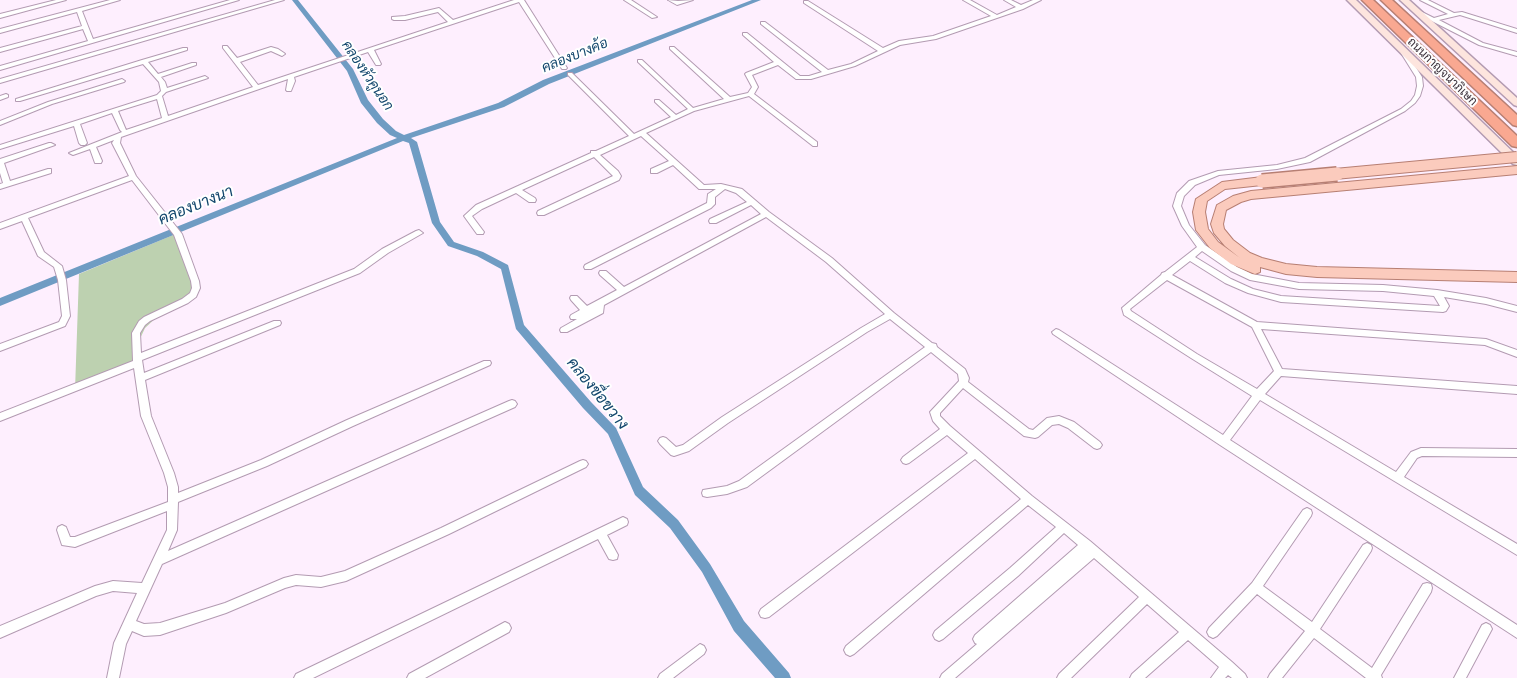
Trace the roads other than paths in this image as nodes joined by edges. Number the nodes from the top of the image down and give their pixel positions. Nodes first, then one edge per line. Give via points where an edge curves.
1 (63, 0) edge
2 (117, 0) edge
3 (236, 0) edge
4 (281, 0) edge
5 (521, 0) edge
6 (627, 0) edge
7 (671, 0) edge
8 (690, 0) edge
9 (966, 0) edge
10 (1007, 0) edge
11 (1035, 0) edge
12 (1351, 0) edge
13 (1367, 0) edge
14 (1386, 0) edge
15 (1404, 0) edge
16 (1423, 0) edge
17 (106, 1) edge
18 (806, 2) dead end
19 (1021, 8) junction
20 (1414, 9) junction
21 (79, 10) junction
22 (1452, 14) junction
23 (0, 16) edge
24 (56, 16) junction
25 (995, 16) junction
26 (654, 17) dead end
27 (394, 18) dead end
28 (1434, 20) junction
29 (452, 22) junction
30 (764, 23) dead end
31 (21, 25) junction
32 (59, 25) dead end
33 (84, 27) junction
34 (0, 31) edge
35 (1517, 31) edge
36 (23, 34) dead end
37 (745, 34) dead end
38 (91, 41) junction
39 (224, 47) dead end
40 (672, 48) dead end
41 (185, 49) dead end
42 (370, 49) junction
43 (0, 50) edge
44 (881, 50) junction
45 (264, 51) junction
46 (1404, 52) junction
47 (282, 54) dead end
48 (1517, 54) edge
49 (271, 58) dead end
50 (236, 60) junction
51 (144, 61) junction
52 (640, 61) dead end
53 (779, 62) junction
54 (194, 64) dead end
55 (378, 64) dead end
56 (0, 68) edge
57 (564, 68) dead end
58 (1482, 71) junction
59 (827, 73) junction
60 (570, 74) dead end
61 (157, 76) junction
62 (290, 77) junction
63 (205, 78) dead end
64 (0, 81) edge
65 (122, 81) dead end
66 (257, 88) junction
67 (289, 90) dead end
68 (162, 93) junction
69 (750, 94) junction
70 (1517, 96) edge
71 (728, 98) junction
72 (18, 100) dead end
73 (657, 101) dead end
74 (1517, 103) edge
75 (114, 110) junction
76 (692, 110) junction
77 (676, 118) junction
78 (166, 119) junction
79 (1517, 122) edge
80 (0, 123) edge
81 (76, 123) junction
82 (120, 133) junction
83 (638, 135) junction
84 (83, 143) dead end
85 (1517, 143) edge
86 (815, 144) dead end
87 (52, 145) dead end
88 (0, 146) edge
89 (92, 146) junction
90 (73, 153) dead end
91 (594, 154) junction
92 (1517, 157) edge
93 (98, 161) dead end
94 (674, 162) junction
95 (1517, 162) edge
96 (0, 164) edge
97 (1517, 170) edge
98 (48, 171) dead end
99 (654, 171) dead end
100 (133, 177) junction
101 (3, 186) edge
102 (724, 186) junction
103 (517, 190) junction
104 (532, 200) dead end
105 (752, 202) junction
106 (541, 213) dead end
107 (766, 214) junction
108 (24, 218) junction
109 (713, 221) dead end
110 (170, 222) joint
111 (0, 226) edge
112 (480, 232) dead end
113 (419, 233) dead end
114 (1202, 247) junction
115 (1190, 257) junction
116 (588, 267) dead end
117 (603, 273) dead end
118 (1165, 275) junction
119 (1517, 277) edge
120 (1517, 286) edge
121 (622, 290) junction
122 (1438, 293) junction
123 (574, 298) dead end
124 (600, 302) junction
125 (1517, 309) edge
126 (586, 310) junction
127 (891, 315) junction
128 (574, 317) dead end
129 (277, 323) dead end
130 (1255, 325) junction
131 (564, 330) dead end
132 (1056, 332) dead end
133 (932, 346) junction
134 (0, 348) edge
135 (1517, 354) edge
136 (137, 360) junction
137 (487, 364) dead end
138 (1279, 372) junction
139 (140, 378) junction
140 (963, 383) junction
141 (1517, 390) edge
142 (1259, 394) junction
143 (512, 404) dead end
144 (0, 417) edge
145 (947, 429) junction
146 (663, 441) dead end
147 (1223, 442) junction
148 (1097, 445) dead end
149 (1517, 453) edge
150 (974, 454) junction
151 (906, 460) dead end
152 (583, 464) dead end
153 (1397, 478) junction
154 (707, 493) dead end
155 (1028, 499) junction
156 (174, 502) junction
157 (1307, 513) dead end
158 (623, 522) dead end
159 (1063, 527) junction
160 (62, 530) dead end
161 (600, 534) junction
162 (1090, 548) junction
163 (1367, 548) dead end
164 (1517, 550) edge
165 (613, 555) dead end
166 (159, 560) junction
167 (1256, 587) junction
168 (1427, 588) dead end
169 (146, 589) junction
170 (1147, 597) junction
171 (765, 613) dead end
172 (129, 624) junction
173 (505, 628) dead end
174 (1486, 629) dead end
175 (1313, 630) junction
176 (0, 632) edge
177 (1188, 632) junction
178 (1213, 632) dead end
179 (1517, 632) edge
180 (939, 635) dead end
181 (979, 639) dead end
182 (700, 650) dead end
183 (850, 650) dead end
184 (1228, 666) junction
185 (1238, 677) edge
186 (1374, 677) edge
187 (113, 678) edge
188 (300, 678) edge
189 (413, 678) edge
190 (664, 678) edge
191 (946, 678) edge
192 (1063, 678) edge
193 (1136, 678) edge
194 (1216, 678) edge
195 (1274, 678) edge
196 (1460, 678) edge

1 - 23 street
2 - 17 street
3 - 38 street
4 - 64 street
5 - 29 street
5 - 57 street
6 - 26 street
7 - 8 street via 677,3
9 - 25 street
10 - 19 street
11 - 19 street
12 - 46 main road
13 - 85 highway, ถนนกาญจนาภิเษก
14 - 79 highway, ถนนกาญจนาภิเษก
15 - 20 main road
16 - 22 street
17 - 21 street
18 - 44 street
19 - 25 street
20 - 28 street
20 - 58 main road
21 - 24 street
21 - 33 street
22 - 28 street
22 - 35 street via 1470,16
24 - 31 street
24 - 32 street
25 - 44 street via 934,38 904,41
27 - 29 street via 439,10
28 - 48 street via 1481,44
29 - 42 street
30 - 59 street
31 - 34 street
31 - 36 street
33 - 38 street
33 - 43 street
37 - 53 street
38 - 56 street
39 - 50 street
40 - 71 street
41 - 51 street
42 - 55 street
42 - 62 street
44 - 59 street via 853,65
45 - 47 street via 274,49
45 - 49 street
45 - 50 street
46 - 95 main road
46 - 114 street via 1419,77 1420,86 1418,95 1403,110 1307,160 1277,167 1218,173 1192,183 1180,195 1177,206 1186,226
50 - 66 street
51 - 61 street
51 - 72 street
52 - 76 street
53 - 59 street via 798,78
53 - 69 street via 748,74 755,87
54 - 61 street
58 - 70 main road
58 - 74 main road
60 - 83 street
61 - 68 street via 162,82
62 - 66 street
62 - 67 street
63 - 68 street
65 - 80 street via 50,103
66 - 78 street
68 - 75 street
68 - 78 street
69 - 71 street
69 - 86 street
71 - 76 street
73 - 77 street
75 - 81 street
75 - 82 street
76 - 77 street
77 - 83 street
78 - 82 street
81 - 84 street
81 - 88 street
82 - 89 street
82 - 100 street via 116,143
83 - 91 street
83 - 94 street
87 - 96 street
89 - 90 street
89 - 93 street
91 - 103 street
91 - 106 street via 615,173 616,178
92 - 120 main road, bridge via 1222,186 1202,199 1198,212 1202,230 1214,245 1235,261 1280,276 1311,280
94 - 99 street
94 - 102 street via 702,187
96 - 101 street
97 - 119 main road via 1272,192 1237,198 1221,208 1217,218 1218,230 1246,256 1286,269
98 - 101 street
100 - 108 street
100 - 110 street
102 - 105 street
102 - 116 street via 711,196 708,206
103 - 104 street
103 - 112 street via 469,214 468,218
105 - 107 street
105 - 109 street
107 - 121 street
107 - 127 street via 829,260
108 - 111 street
108 - 134 street via 41,254 58,266 66,316 62,324
110 - 136 street via 178,234 195,281 195,292 142,323 136,334
113 - 136 street via 357,271
114 - 115 street
114 - 122 street via 1234,269 1274,282
115 - 118 street
115 - 122 street via 1228,281 1281,299 1443,309 1445,306
117 - 121 street
118 - 130 street
118 - 142 street via 1126,308 1127,313
121 - 124 street
122 - 125 street
123 - 126 street
124 - 126 street
124 - 131 street via 600,311
126 - 128 street
127 - 133 street
127 - 146 street via 686,448 674,452
129 - 139 street
130 - 135 street via 1486,342
130 - 138 street
132 - 147 street
133 - 140 street via 962,372
133 - 154 street via 743,484
136 - 139 street
136 - 144 street
137 - 156 street
138 - 141 street
138 - 142 street
139 - 156 street via 146,416 169,473
140 - 145 street via 935,412 936,418
140 - 148 street via 1027,433 1035,434 1050,421 1059,420
142 - 147 street
142 - 153 street
143 - 166 street
145 - 150 street
145 - 151 street
147 - 179 street
149 - 153 street via 1421,452 1414,455
150 - 155 street
150 - 171 street
152 - 172 street via 346,576 321,582 284,583 226,608 160,629 144,630
153 - 164 street
155 - 159 street
155 - 183 street
156 - 160 street via 75,542 66,542
156 - 166 street via 172,530
157 - 167 street
158 - 161 street
159 - 162 street
159 - 180 street
161 - 165 street
161 - 188 street
162 - 170 street
162 - 181 street
162 - 191 street
163 - 175 street
166 - 169 street
167 - 175 street
167 - 178 street
168 - 186 street
169 - 172 street
169 - 176 street via 113,586 95,591
170 - 177 street
170 - 192 street
172 - 187 street via 120,642
173 - 189 street
174 - 196 street
175 - 186 street
175 - 195 street
177 - 184 street
177 - 193 street
182 - 190 street
184 - 185 street
184 - 194 street

